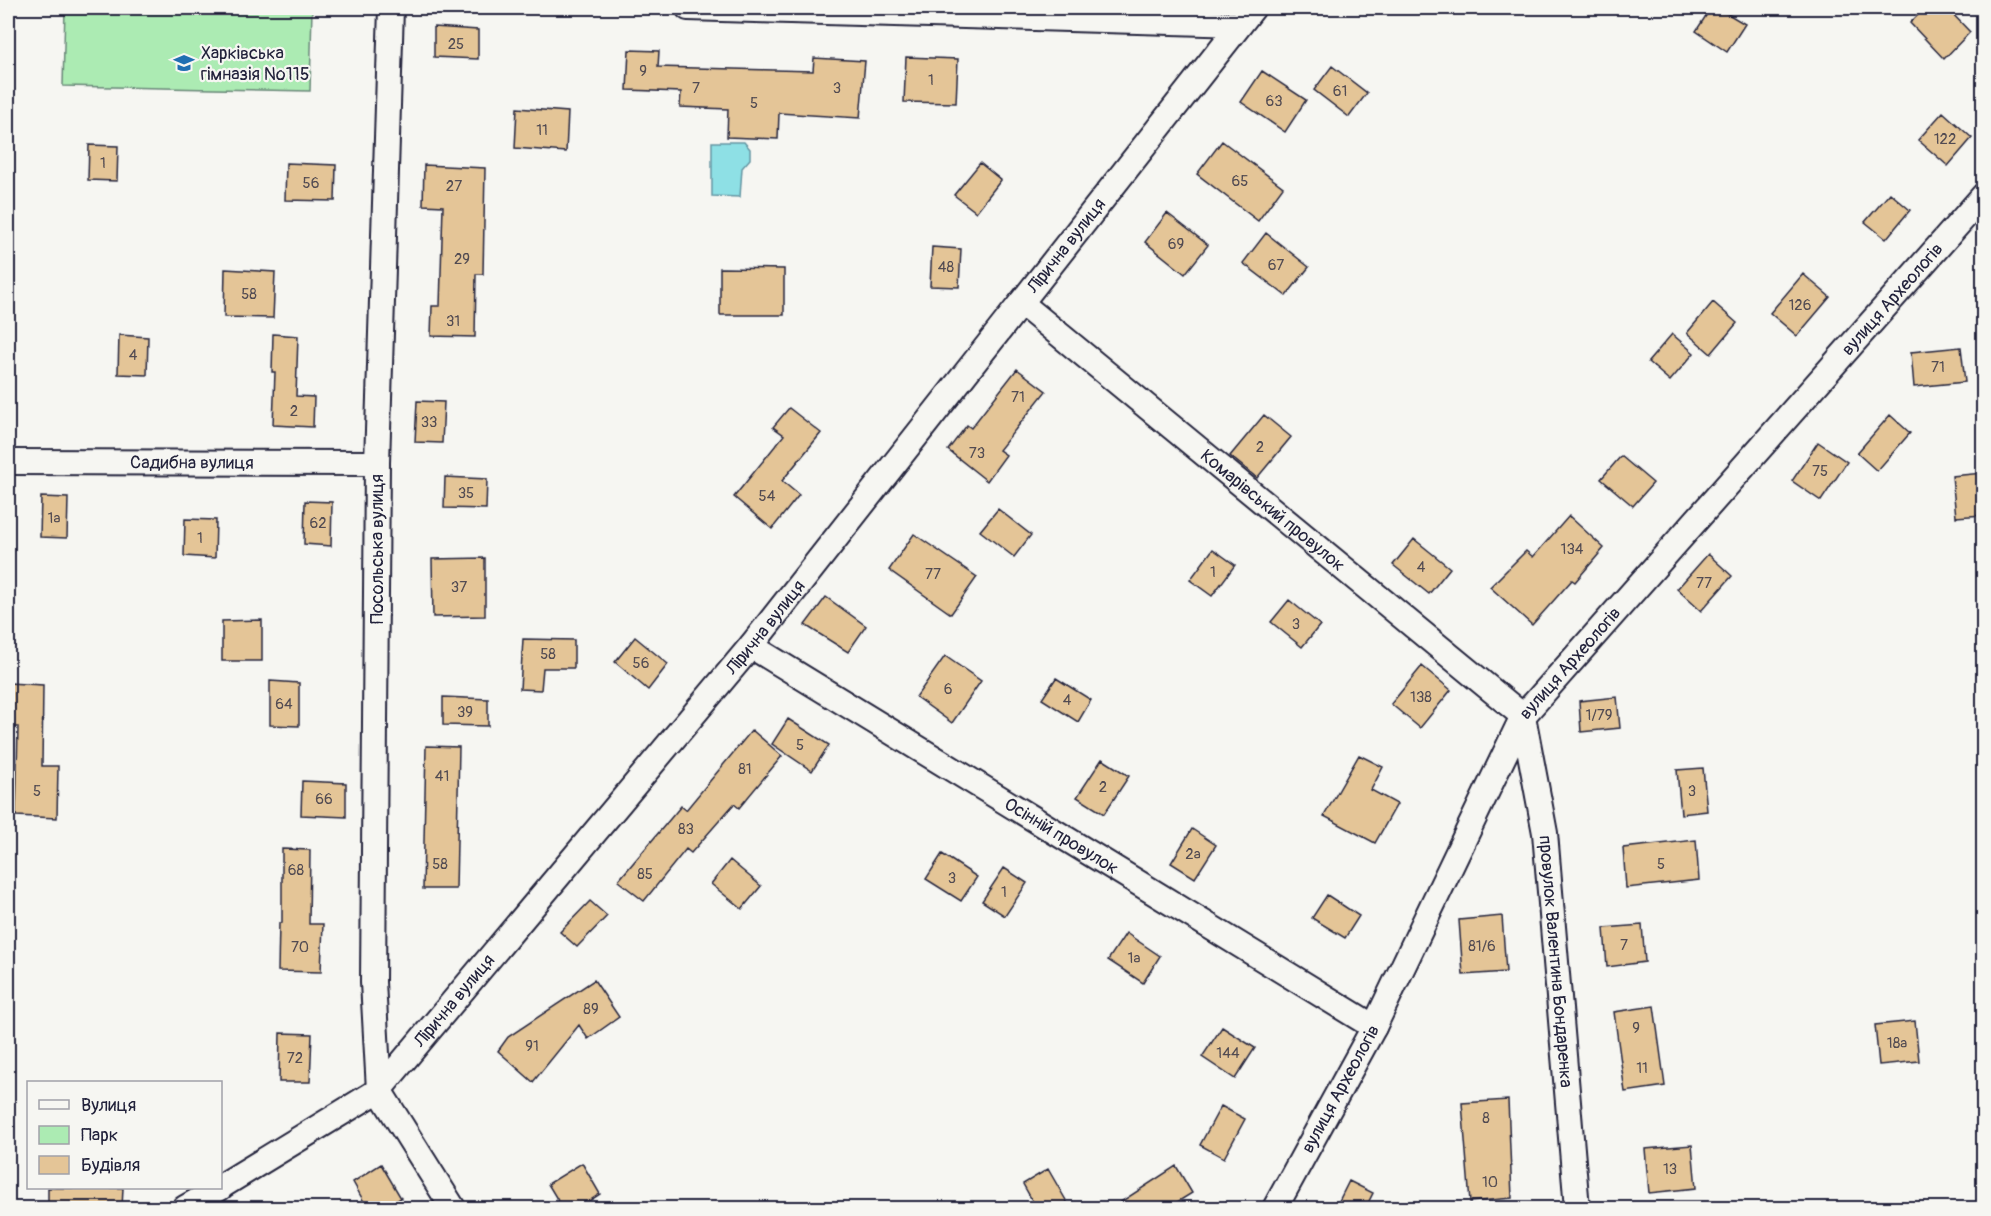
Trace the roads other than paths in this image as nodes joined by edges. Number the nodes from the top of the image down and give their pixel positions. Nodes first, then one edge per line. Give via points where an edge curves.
1 (391, 8) edge
2 (688, 8) edge
3 (1246, 16) edge
4 (1983, 195) edge
5 (1021, 303) junction
6 (8, 462) edge
7 (377, 463) junction
8 (752, 646) junction
9 (1523, 716) junction
10 (1374, 1027) junction
11 (379, 1090) junction
12 (222, 1186) edge
13 (217, 1189) edge
14 (185, 1209) edge
15 (453, 1209) edge
16 (1275, 1209) edge
17 (1577, 1209) edge

1 - 7 street, Посольська вулиця
2 - 3 street
3 - 5 street, Лірична вулиця
4 - 9 street, вулиця Археологів
5 - 8 street, Лірична вулиця
5 - 9 street, Комарівський провулок
6 - 7 street, Садибна вулиця
7 - 11 street, Посольська вулиця via 373,981
8 - 10 street, Осінній провулок
8 - 11 street, Лірична вулиця
9 - 10 street, вулиця Археологів
9 - 17 street, провулок Валентина Бондаренка via 1545,833
10 - 16 street, вулиця Археологів
11 - 12 street, Лірична вулиця
11 - 15 street
13 - 14 street, Лірична вулиця

